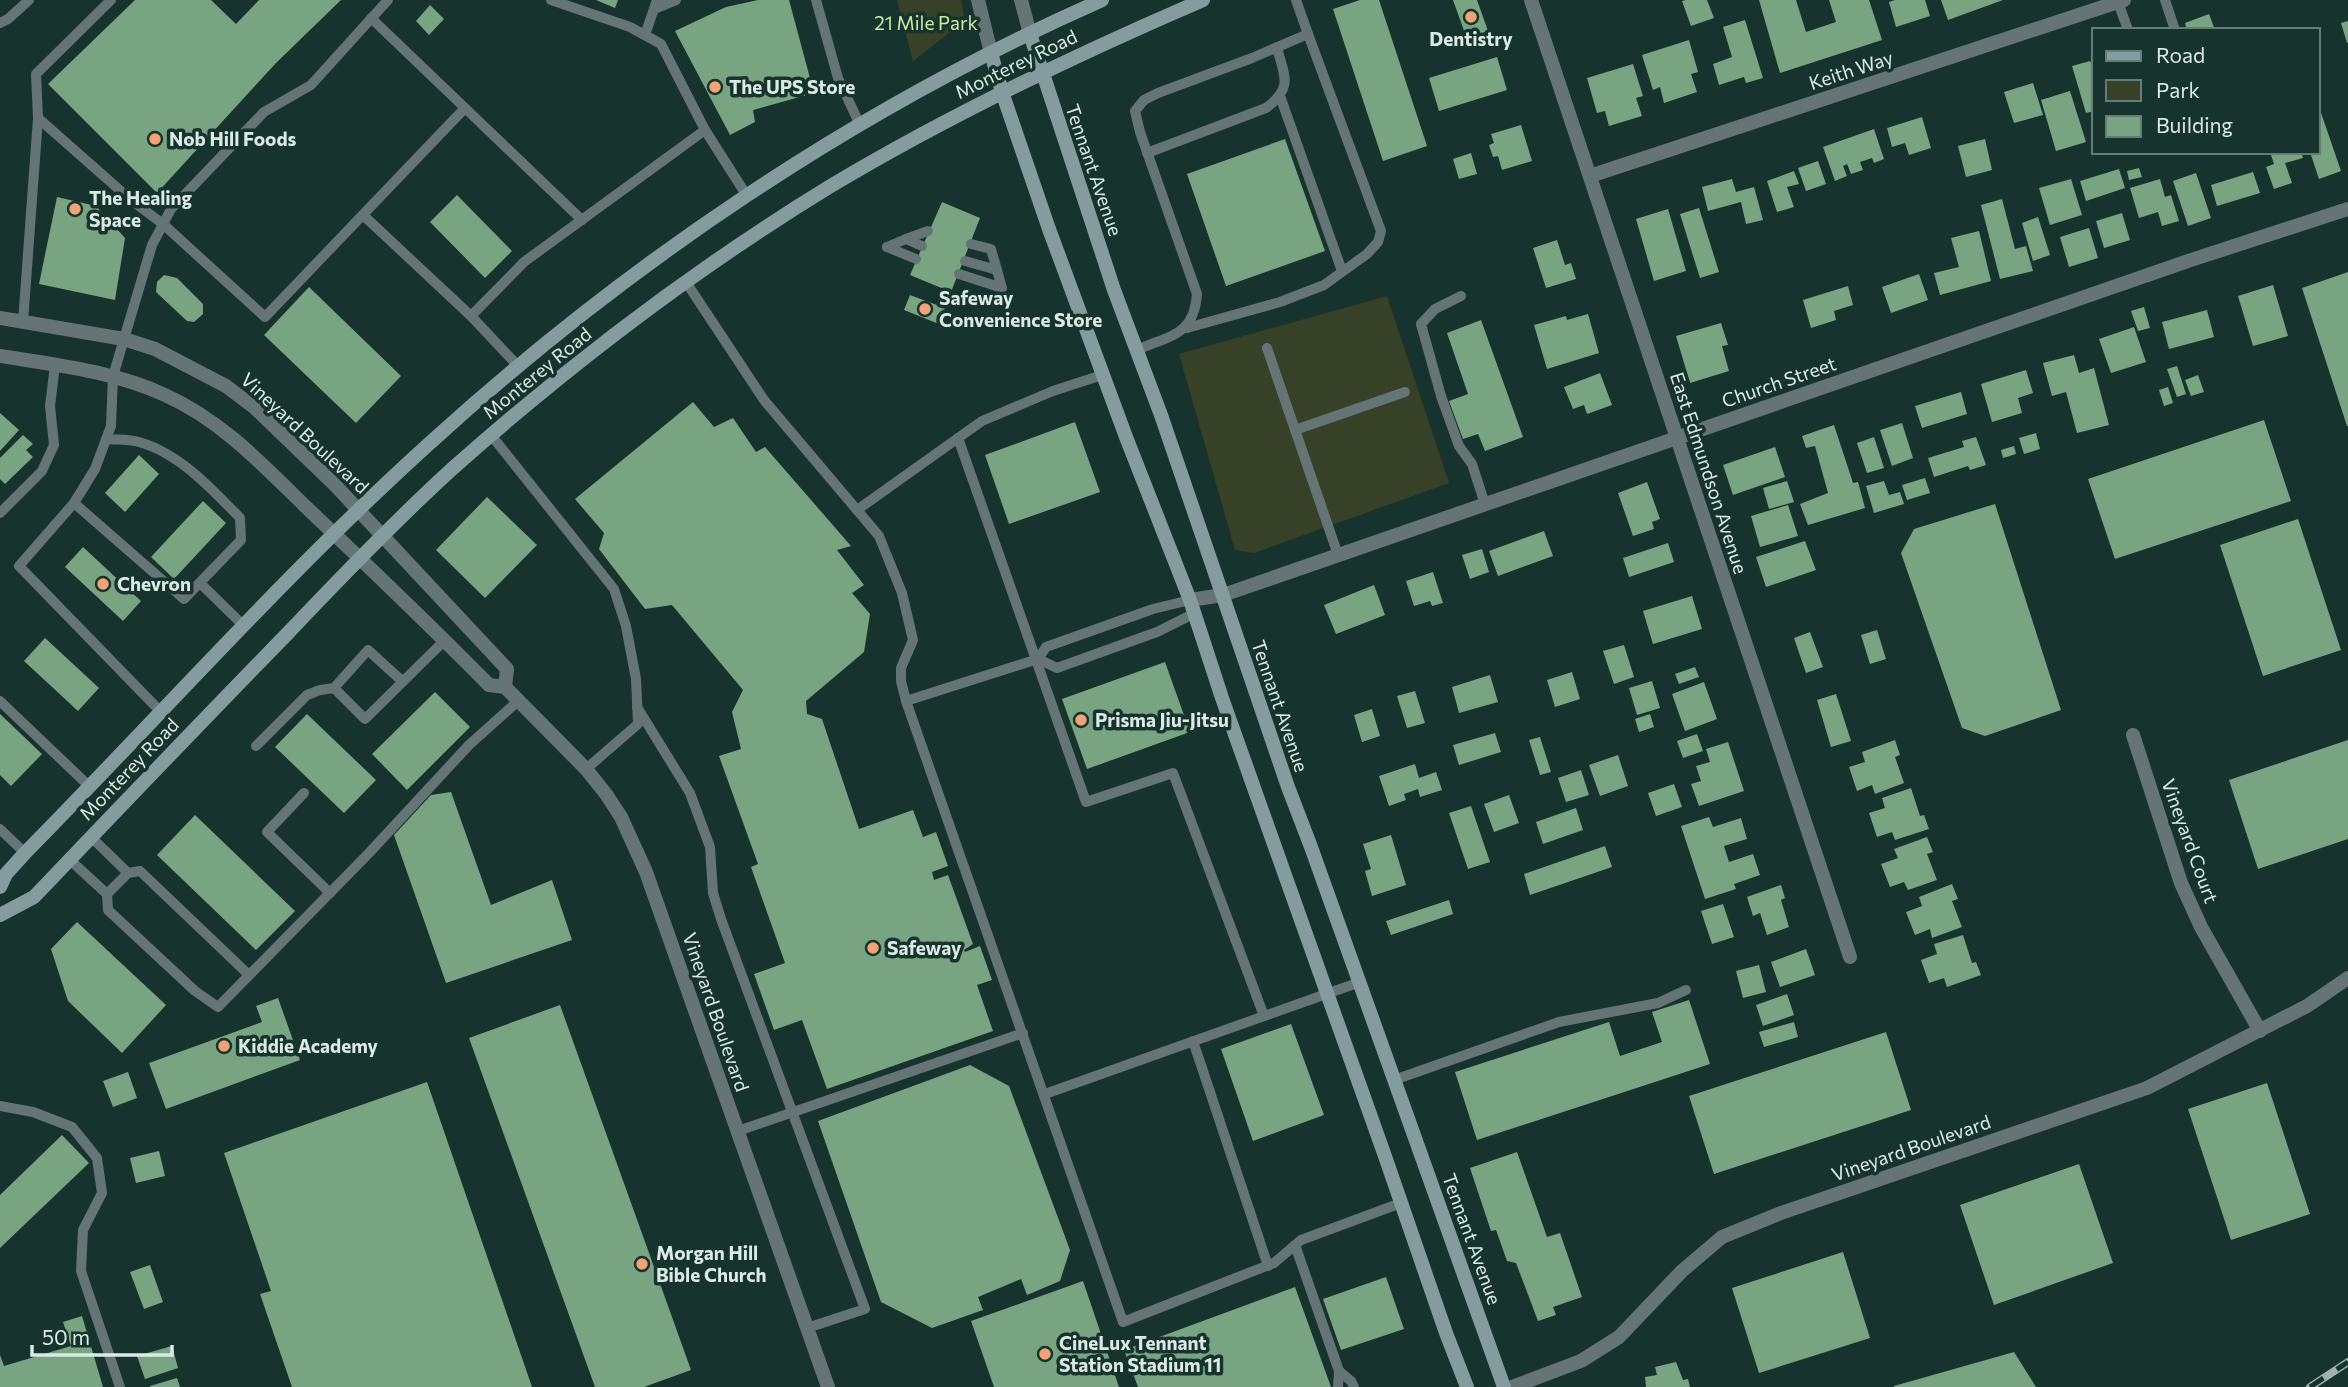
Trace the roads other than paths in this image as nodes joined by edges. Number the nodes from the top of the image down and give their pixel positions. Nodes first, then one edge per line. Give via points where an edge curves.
1 (29, 0) edge
2 (111, 0) edge
3 (388, 0) edge
4 (551, 0) edge
5 (676, 0) edge
6 (816, 0) edge
7 (978, 0) edge
8 (1021, 0) edge
9 (1102, 0) edge
10 (1203, 0) edge
11 (1296, 0) edge
12 (1531, 0) edge
13 (2165, 0) edge
14 (2121, 1) edge
15 (656, 5) edge
16 (371, 18) junction
17 (0, 23) edge
18 (2127, 28) edge
19 (2174, 28) edge
20 (1030, 34) junction
21 (1308, 34) junction
22 (645, 35) junction
23 (1277, 48) junction
24 (991, 53) junction
25 (1041, 72) junction
26 (1002, 92) junction
27 (1280, 96) junction
28 (465, 108) junction
29 (38, 118) junction
30 (860, 125) junction
31 (705, 130) junction
32 (1147, 153) junction
33 (1590, 176) junction
34 (747, 196) junction
35 (2348, 209) edge
36 (363, 215) junction
37 (582, 220) junction
38 (163, 224) junction
39 (928, 231) dead end
40 (906, 239) junction
41 (971, 244) dead end
42 (922, 246) dead end
43 (916, 259) dead end
44 (965, 261) dead end
45 (998, 270) junction
46 (1342, 271) junction
47 (959, 274) dead end
48 (686, 282) junction
49 (1461, 296) dead end
50 (471, 316) junction
51 (0, 318) edge
52 (23, 322) junction
53 (1187, 328) junction
54 (124, 339) junction
55 (1267, 348) dead end
56 (1137, 350) junction
57 (0, 356) edge
58 (55, 365) junction
59 (518, 366) junction
60 (1102, 375) junction
61 (114, 376) junction
62 (1405, 392) dead end
63 (1295, 430) junction
64 (491, 435) junction
65 (958, 438) junction
66 (1677, 438) junction
67 (106, 439) junction
68 (74, 503) junction
69 (1485, 504) junction
70 (359, 509) junction
71 (857, 510) junction
72 (0, 513) edge
73 (335, 533) junction
74 (383, 534) junction
75 (1338, 555) junction
76 (361, 557) junction
77 (200, 583) junction
78 (1223, 595) junction
79 (1191, 607) junction
80 (244, 626) junction
81 (445, 640) junction
82 (1038, 659) junction
83 (402, 681) junction
84 (505, 687) junction
85 (334, 688) junction
86 (0, 701) edge
87 (518, 701) junction
88 (906, 701) junction
89 (637, 707) junction
90 (161, 712) junction
91 (2133, 734) dead end
92 (256, 746) dead end
93 (586, 769) junction
94 (90, 787) junction
95 (304, 793) dead end
96 (0, 830) edge
97 (91, 837) junction
98 (25, 853) junction
99 (70, 860) junction
100 (128, 873) junction
101 (0, 887) edge
102 (330, 893) junction
103 (107, 894) junction
104 (0, 915) edge
105 (1850, 957) dead end
106 (249, 975) junction
107 (2348, 978) edge
108 (1360, 982) junction
109 (1686, 990) dead end
110 (1326, 994) junction
111 (1264, 1016) junction
112 (2260, 1031) junction
113 (1023, 1034) junction
114 (1193, 1041) junction
115 (1394, 1080) junction
116 (1045, 1094) junction
117 (0, 1106) edge
118 (794, 1112) junction
119 (737, 1131) junction
120 (1401, 1203) junction
121 (1295, 1245) junction
122 (1268, 1266) junction
123 (807, 1328) junction
124 (1339, 1371) junction
125 (120, 1387) edge
126 (828, 1387) edge
127 (1338, 1387) edge
128 (1354, 1387) edge
129 (1467, 1387) edge
130 (1504, 1387) edge
131 (1512, 1387) edge

1 - 17 lane
2 - 29 lane via 36,74
3 - 16 lane
4 - 22 lane
5 - 15 lane
6 - 30 lane via 838,78
7 - 24 street
8 - 20 street
9 - 20 main road, Monterey Road
10 - 25 main road, Monterey Road
11 - 21 lane
12 - 33 street, East Edmundson Avenue
13 - 19 lane
14 - 18 lane
14 - 33 street, Keith Way
15 - 22 lane
16 - 28 lane
16 - 38 lane via 311,85 264,112 171,209
20 - 24 main road, Monterey Road
20 - 25 main road, Tennant Avenue
21 - 23 lane
21 - 46 lane via 1381,231 1367,254
22 - 31 lane via 661,44
23 - 27 lane via 1286,81
23 - 32 lane via 1144,100 1135,111
24 - 26 main road
24 - 30 main road, Monterey Road
25 - 26 main road, Monterey Road
25 - 56 main road, Tennant Avenue
26 - 48 main road, Monterey Road via 828,188
26 - 60 main road
27 - 32 lane via 1266,108
27 - 46 lane
28 - 36 lane
28 - 37 lane
29 - 38 lane
29 - 52 lane
30 - 34 main road, Monterey Road
31 - 34 lane
31 - 37 lane
32 - 53 lane via 1197,294 1196,313
33 - 66 street, East Edmundson Avenue
34 - 59 main road, Monterey Road via 612,291
35 - 66 street, Church Street
36 - 38 lane via 265,317
36 - 50 lane
37 - 50 lane via 524,262
38 - 54 lane via 152,245
39 - 40 lane
40 - 42 lane
40 - 43 lane via 887,247
41 - 45 lane via 992,249
44 - 45 lane
45 - 47 lane via 1002,288
46 - 53 lane via 1324,285 1280,302
48 - 64 main road, Monterey Road
48 - 71 lane via 764,400
49 - 69 lane via 1435,309 1420,324 1459,446 1472,464
50 - 59 lane
51 - 52 street, Vineyard Boulevard
52 - 54 street, Vineyard Boulevard
53 - 56 lane
54 - 61 lane
54 - 70 street, Vineyard Boulevard via 155,349 226,386
55 - 63 lane
56 - 78 main road, Tennant Avenue
57 - 58 street, Vineyard Boulevard
58 - 61 street, Vineyard Boulevard
58 - 72 lane via 50,406 54,445 42,471
59 - 70 main road, Monterey Road
60 - 65 lane via 982,421
60 - 79 main road
61 - 67 lane
61 - 73 street, Vineyard Boulevard via 166,395 217,425
62 - 63 lane
63 - 75 lane
64 - 74 main road, Monterey Road
64 - 89 lane via 614,589 626,626
65 - 71 lane
65 - 82 lane
66 - 69 street, Church Street
66 - 105 street, East Edmundson Avenue
67 - 68 lane via 95,469
67 - 77 lane via 138,442 167,453 240,518 241,540
68 - 77 lane via 184,599
68 - 90 lane via 19,566
69 - 75 street, Church Street
70 - 73 main road, Monterey Road
70 - 74 street, Vineyard Boulevard
71 - 88 lane via 879,536 902,593 913,640 901,667
73 - 76 street, Vineyard Boulevard
73 - 80 main road, Monterey Road
74 - 76 main road, Monterey Road
74 - 84 street, Vineyard Boulevard via 507,669
75 - 78 street, Church Street
76 - 81 street, Vineyard Boulevard
76 - 97 main road, Monterey Road
77 - 80 lane
78 - 79 street, Church Street
78 - 108 main road, Tennant Avenue
79 - 82 lane via 1153,609 1046,647
79 - 82 lane via 1157,632 1057,668
79 - 110 main road
80 - 90 main road, Monterey Road
81 - 83 lane
81 - 84 street, Vineyard Boulevard via 489,685
82 - 88 lane
82 - 111 lane via 1086,802 1173,773
83 - 85 lane via 365,719
83 - 85 lane via 369,650
84 - 87 street, Vineyard Boulevard
85 - 92 lane via 307,695
86 - 94 lane
87 - 93 street, Vineyard Boulevard
87 - 102 lane via 469,746
88 - 113 lane
89 - 93 lane via 638,724
89 - 118 lane via 690,793 710,847 713,893 721,919
90 - 94 main road, Monterey Road
91 - 112 street, Vineyard Court via 2181,883
93 - 119 street, Vineyard Boulevard via 634,842
94 - 98 main road, Monterey Road
95 - 102 lane via 267,832
96 - 98 lane
97 - 99 main road, Monterey Road
97 - 100 lane
98 - 101 main road, Monterey Road
99 - 103 lane
99 - 104 main road, Monterey Road via 34,897
100 - 103 lane
100 - 106 lane via 140,871
102 - 106 lane
103 - 106 lane via 108,910 218,1007
107 - 112 street, Vineyard Boulevard
108 - 110 lane
108 - 115 main road, Tennant Avenue
109 - 115 lane via 1658,1003 1559,1022
110 - 111 lane
110 - 120 main road
111 - 114 lane
112 - 131 street, Vineyard Boulevard via 2147,1087 1723,1237 1682,1271 1619,1337 1581,1362
113 - 116 lane
113 - 118 lane
114 - 116 lane
114 - 122 lane
115 - 130 main road, Tennant Avenue
116 - 122 lane via 1123,1322
117 - 125 lane via 72,1127 97,1158 102,1194 83,1230 81,1270
118 - 119 lane
118 - 123 lane via 865,1309
119 - 123 street, Vineyard Boulevard
120 - 121 lane
120 - 129 main road
121 - 122 lane
121 - 124 lane
123 - 126 street, Vineyard Boulevard
124 - 127 lane
124 - 128 lane

